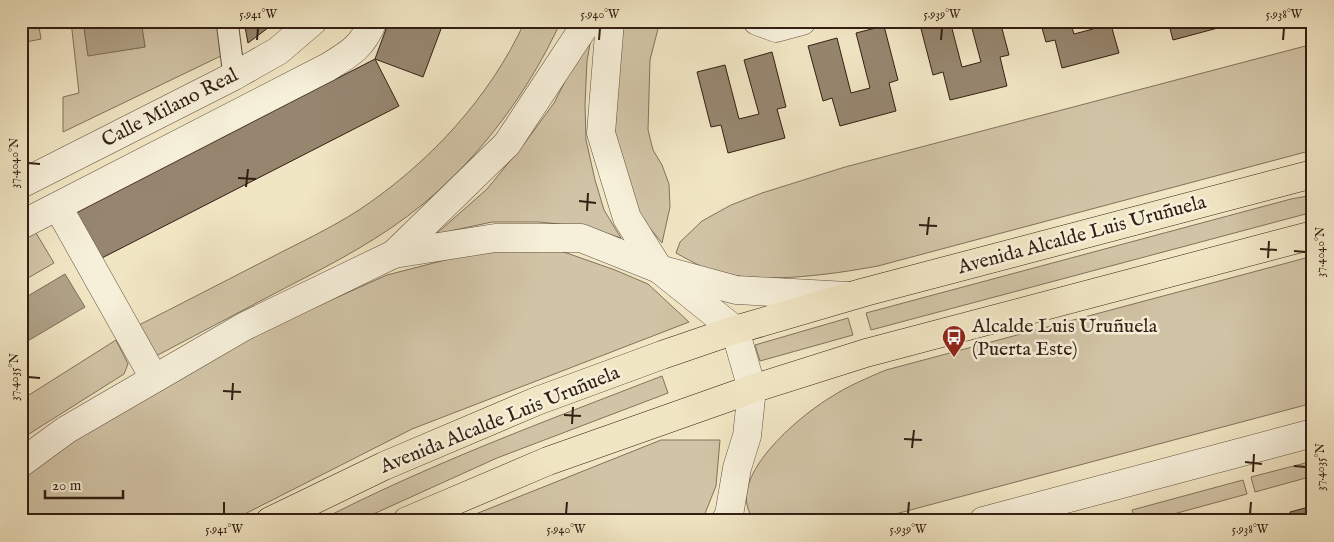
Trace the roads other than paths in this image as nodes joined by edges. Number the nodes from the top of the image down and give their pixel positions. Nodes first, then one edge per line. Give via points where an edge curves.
1 (226, 21) edge
2 (313, 21) edge
3 (373, 21) edge
4 (588, 21) edge
5 (610, 21) edge
6 (757, 21) edge
7 (802, 21) edge
8 (234, 76) junction
9 (1313, 174) edge
10 (21, 184) edge
11 (58, 207) junction
12 (21, 225) edge
13 (1313, 235) edge
14 (394, 254) junction
15 (659, 269) junction
16 (852, 296) junction
17 (735, 330) junction
18 (154, 378) junction
19 (752, 389) junction
20 (1313, 433) edge
21 (21, 463) edge
22 (1025, 515) edge
23 (729, 519) edge
24 (270, 521) edge
25 (407, 521) edge
26 (983, 521) edge

1 - 8 street
2 - 8 street, Calle Milano Real via 278,51
3 - 11 street via 366,37 351,53 328,67
4 - 14 street, Avenida Alcalde Luis Uruñuela via 507,144
5 - 15 street via 601,133 627,218
6 - 7 street via 776,28
8 - 10 street, Calle Milano Real
9 - 16 main road, Avenida Alcalde Luis Uruñuela
11 - 12 street
11 - 18 street
13 - 19 main road via 866,353
14 - 15 street, Avenida Alcalde Luis Uruñuela via 496,238 581,238
14 - 18 street, Avenida Alcalde Luis Uruñuela via 245,326
15 - 16 street, Avenida Alcalde Luis Uruñuela via 736,290
15 - 17 street, Avenida Alcalde Luis Uruñuela
16 - 17 main road, Avenida Alcalde Luis Uruñuela
17 - 19 street
17 - 24 main road, Avenida Alcalde Luis Uruñuela via 537,401 384,466
18 - 21 street, Avenida Alcalde Luis Uruñuela via 66,430
19 - 23 street via 747,436 737,468
19 - 25 main road via 548,461
20 - 22 street
22 - 26 street

